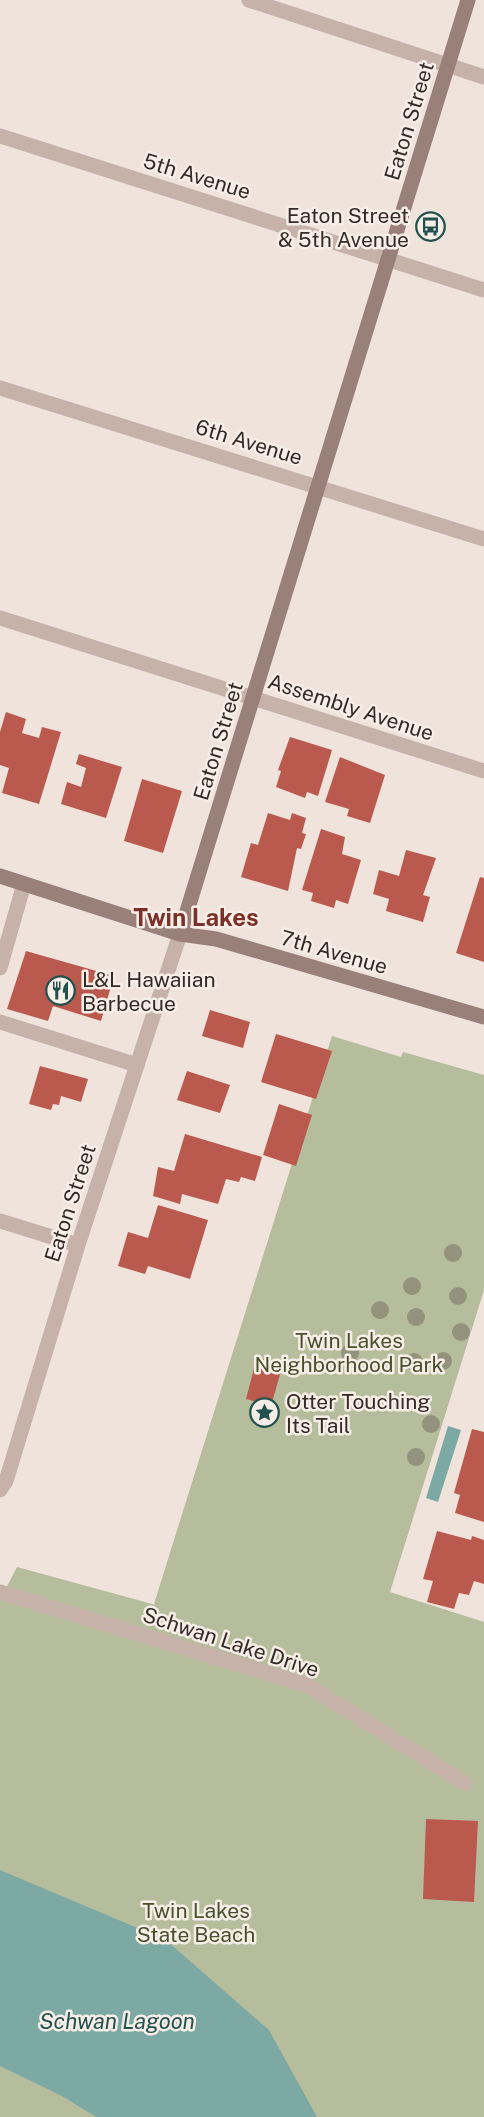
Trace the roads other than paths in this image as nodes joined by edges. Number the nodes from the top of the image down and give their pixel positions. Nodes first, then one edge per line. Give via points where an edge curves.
1 (249, 0) edge
2 (468, 0) edge
3 (448, 63) junction
4 (484, 77) edge
5 (0, 136) edge
6 (389, 258) junction
7 (484, 290) edge
8 (0, 388) edge
9 (317, 485) junction
10 (484, 539) edge
11 (0, 618) edge
12 (254, 698) junction
13 (484, 771) edge
14 (0, 876) edge
15 (24, 884) junction
16 (180, 934) junction
17 (0, 968) edge
18 (484, 1017) edge
19 (0, 1022) edge
20 (137, 1065) junction
21 (0, 1221) edge
22 (78, 1245) junction
23 (0, 1490) edge
24 (0, 1592) edge
25 (465, 1783) dead end

1 - 3 street
2 - 3 main road, Eaton Street
3 - 4 street
3 - 6 main road, Eaton Street
5 - 6 street, 5th Avenue
6 - 7 street, 5th Avenue
6 - 9 main road, Eaton Street
8 - 9 street, 6th Avenue
9 - 10 street, 6th Avenue
9 - 12 main road, Eaton Street
11 - 12 street, Assembly Avenue
12 - 13 street, Assembly Avenue
12 - 16 main road, Eaton Street
14 - 15 main road, 7th Avenue
15 - 16 main road, 7th Avenue
15 - 17 street
16 - 18 main road, 7th Avenue via 216,939
16 - 20 street, Eaton Street
19 - 20 street
20 - 22 street, Eaton Street
21 - 22 street
22 - 23 street, Eaton Street via 6,1482
24 - 25 street, Schwan Lake Drive via 307,1685

